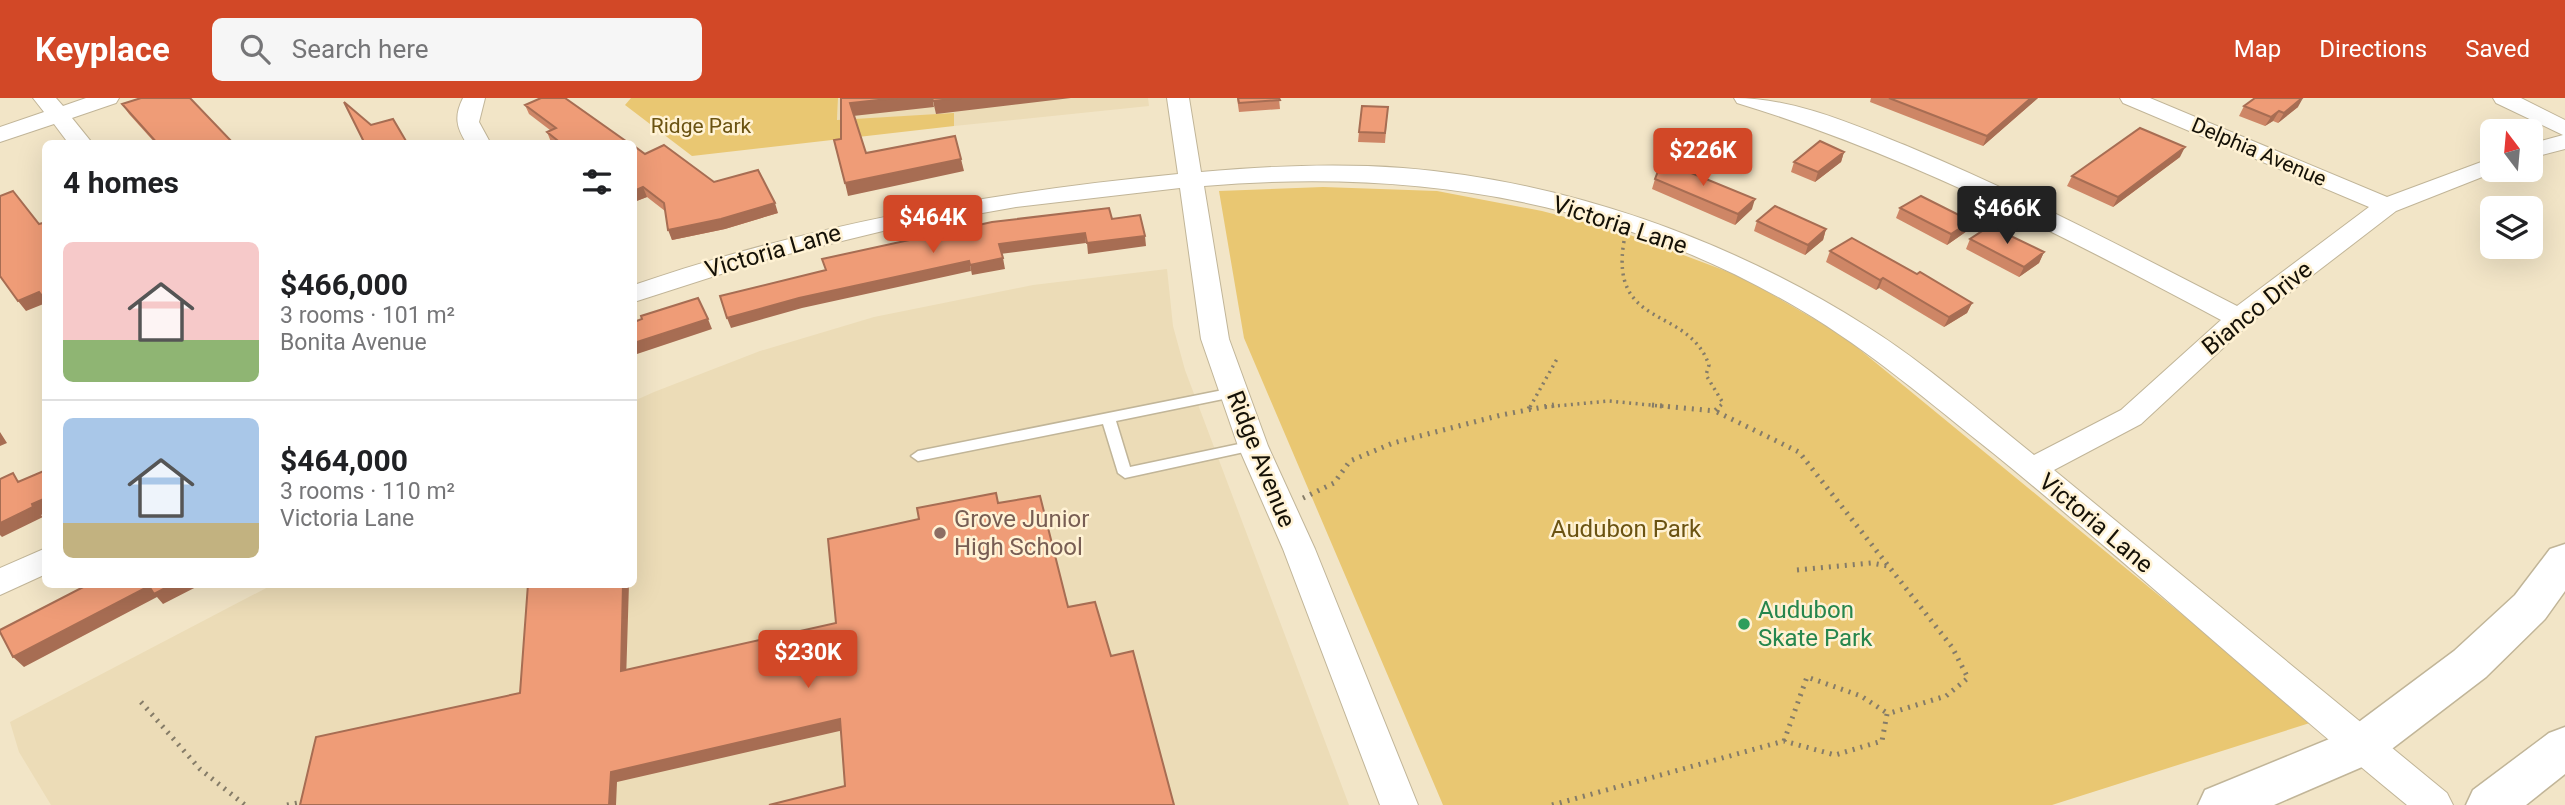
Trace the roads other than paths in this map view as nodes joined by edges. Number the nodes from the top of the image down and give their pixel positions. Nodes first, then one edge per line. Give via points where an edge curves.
1 (108, 98) edge
2 (474, 98) edge
3 (1178, 98) edge
4 (1745, 98) edge
5 (2131, 98) edge
6 (2504, 98) edge
7 (52, 106) edge
8 (2565, 129) edge
9 (0, 135) edge
10 (79, 140) edge
11 (477, 140) edge
12 (2565, 142) edge
13 (2543, 148) edge
14 (2480, 169) edge
15 (1190, 180) junction
16 (2386, 206) junction
17 (639, 285) edge
18 (2239, 318) junction
19 (1233, 393) junction
20 (1108, 418) junction
21 (1253, 446) junction
22 (918, 456) dead end
23 (2032, 469) junction
24 (2565, 559) edge
25 (42, 562) edge
26 (0, 582) edge
27 (2360, 747) junction
28 (2565, 747) edge
29 (1399, 805) edge
30 (2222, 805) edge
31 (2434, 805) edge
32 (2490, 805) edge

1 - 7 street
2 - 11 street via 467,112 469,131
3 - 15 street, Ridge Avenue
4 - 18 street via 1917,159 2071,231
5 - 16 street, Delphia Avenue
6 - 8 street
7 - 9 street
7 - 10 street
12 - 13 street
14 - 16 street, Bianco Drive
15 - 17 street, Victoria Lane via 957,206 820,235
15 - 19 street, Ridge Avenue via 1215,339
15 - 23 street, Victoria Lane via 1324,172 1438,179 1558,202 1636,226 1751,271 1857,332
16 - 18 street, Bianco Drive
18 - 23 street, Bianco Drive via 2131,417
19 - 20 lane
19 - 21 street, Ridge Avenue
20 - 21 lane via 1125,473
20 - 22 lane
21 - 29 street, Ridge Avenue
23 - 27 street, Victoria Lane
24 - 27 street via 2530,607 2470,664
25 - 26 street
27 - 30 street
27 - 31 street, Victoria Lane
28 - 32 street

